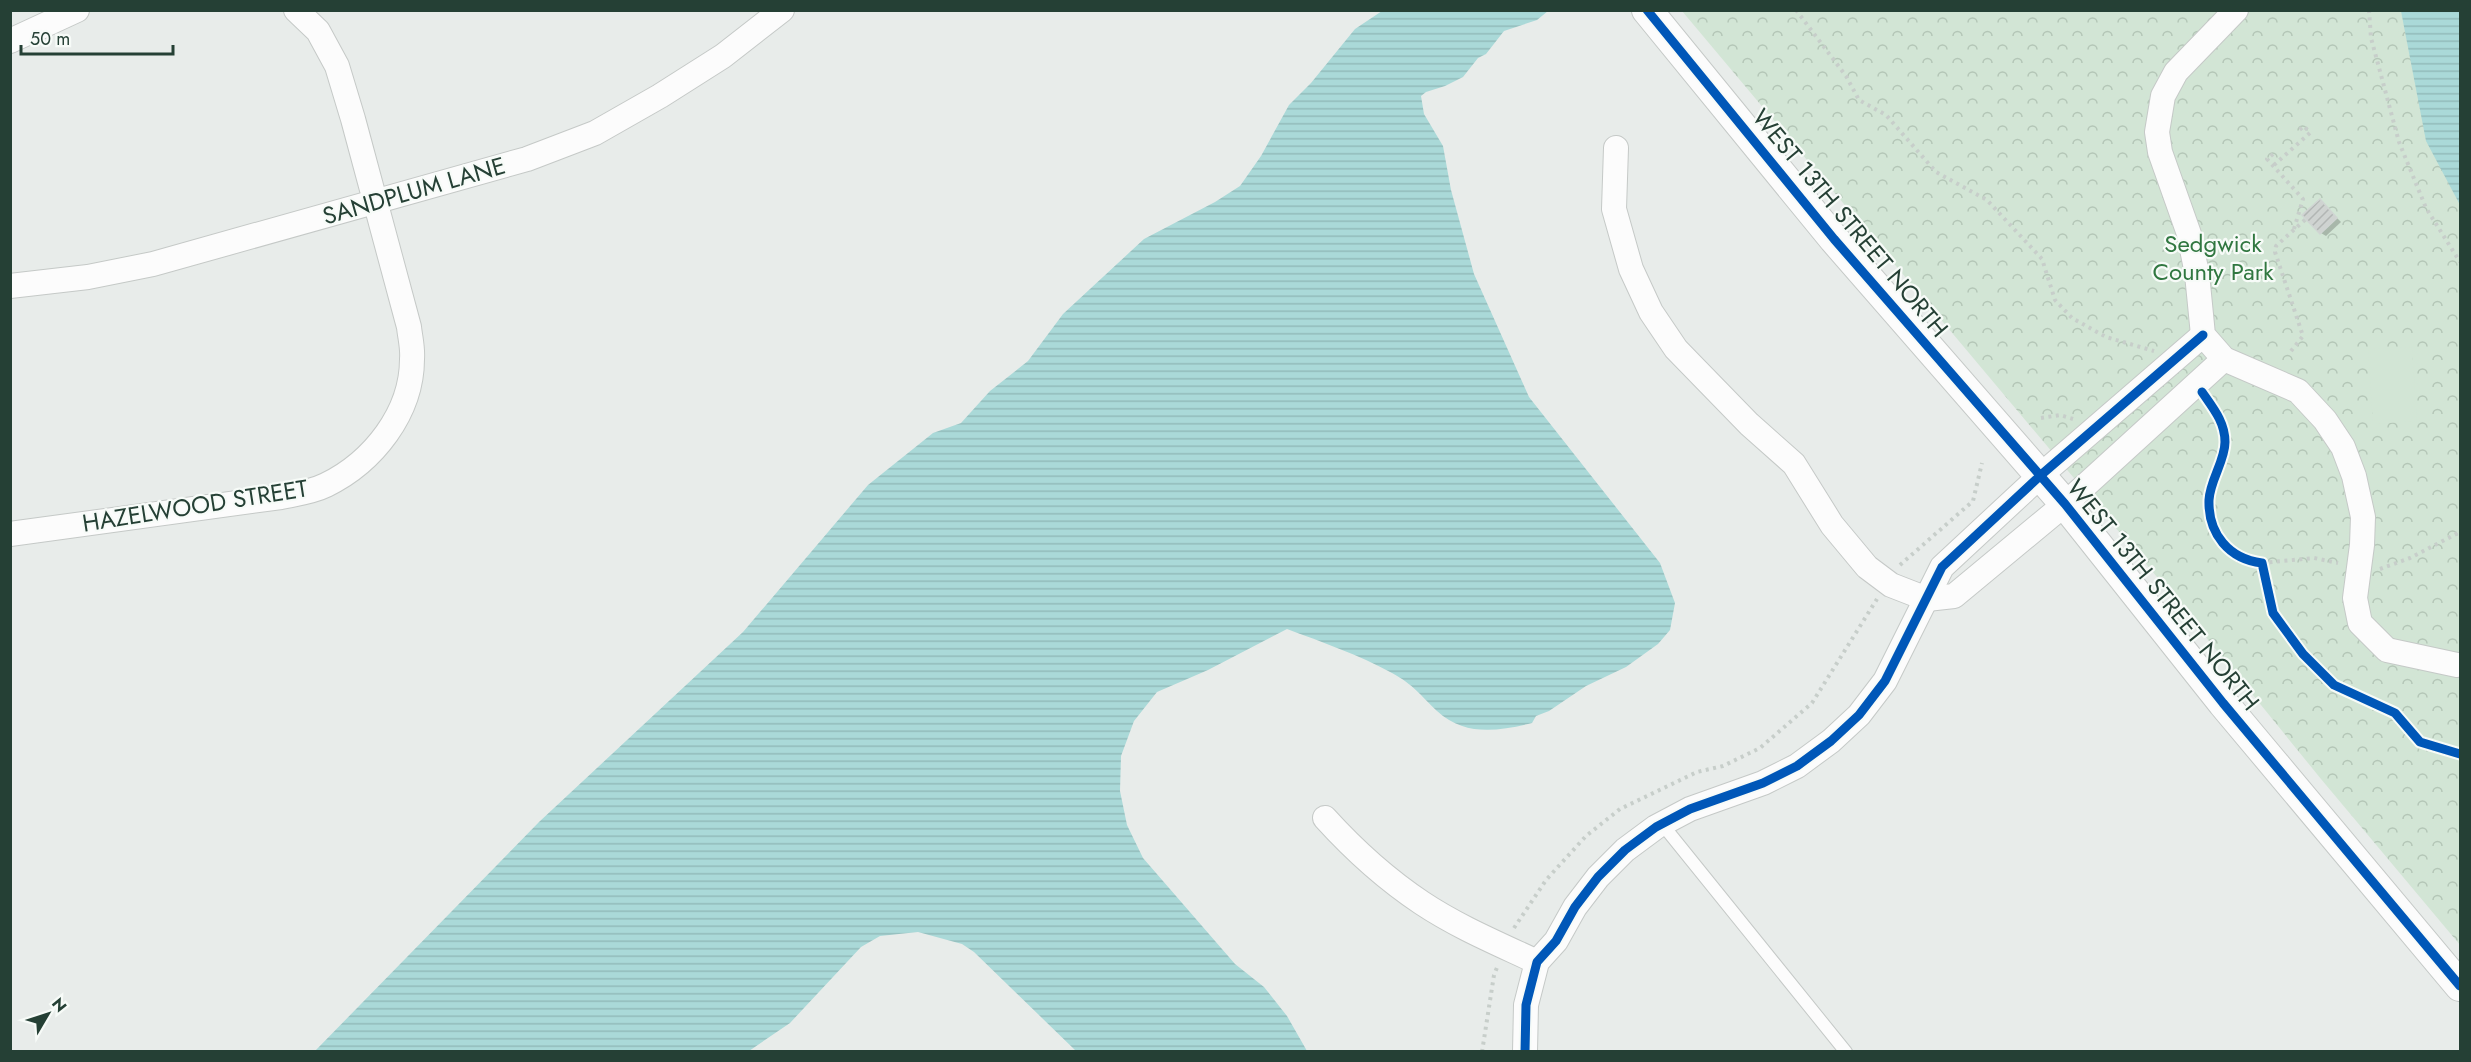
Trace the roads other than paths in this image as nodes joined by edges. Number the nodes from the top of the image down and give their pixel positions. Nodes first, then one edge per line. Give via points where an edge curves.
1 (77, 10) edge
2 (296, 10) edge
3 (782, 10) edge
4 (1647, 10) edge
5 (2236, 10) edge
6 (10, 41) edge
7 (1617, 148) dead end
8 (375, 202) junction
9 (10, 285) edge
10 (2203, 335) junction
11 (2224, 359) junction
12 (2041, 475) junction
13 (2065, 504) junction
14 (10, 534) edge
15 (1927, 600) junction
16 (2457, 665) dead end
17 (1325, 818) dead end
18 (1662, 824) junction
19 (1538, 962) junction
20 (2460, 986) edge
21 (1525, 1052) edge
22 (1846, 1052) edge

1 - 6 street
2 - 8 street, HAZELWOOD STREET via 318,31 336,66
3 - 8 street, SANDPLUM LANE via 723,56 595,133 526,159
4 - 12 street, WEST 13TH STREET NORTH via 1834,239
5 - 10 street via 2176,72 2159,110 2160,152 2189,234
7 - 15 street via 1614,209 1631,269 1651,312 1676,349 1794,464 1847,546 1867,567 1887,582
8 - 9 street, SANDPLUM LANE via 153,264 88,277
8 - 14 street, HAZELWOOD STREET via 410,327 412,360 408,390 392,426 377,447 351,471 323,486 281,497
10 - 11 street
10 - 12 street
11 - 13 street
11 - 16 street via 2298,391 2343,447 2363,517 2355,598 2360,623 2387,650
12 - 13 street, WEST 13TH STREET NORTH
12 - 15 street via 1942,567
13 - 15 street via 1954,596
13 - 20 street, WEST 13TH STREET NORTH via 2223,704
15 - 18 street via 1885,681 1859,715 1832,741 1797,766 1763,783 1690,809
17 - 19 street via 1353,849 1424,904
18 - 19 street via 1625,850 1598,877
18 - 22 lane
19 - 21 street via 1526,1005

